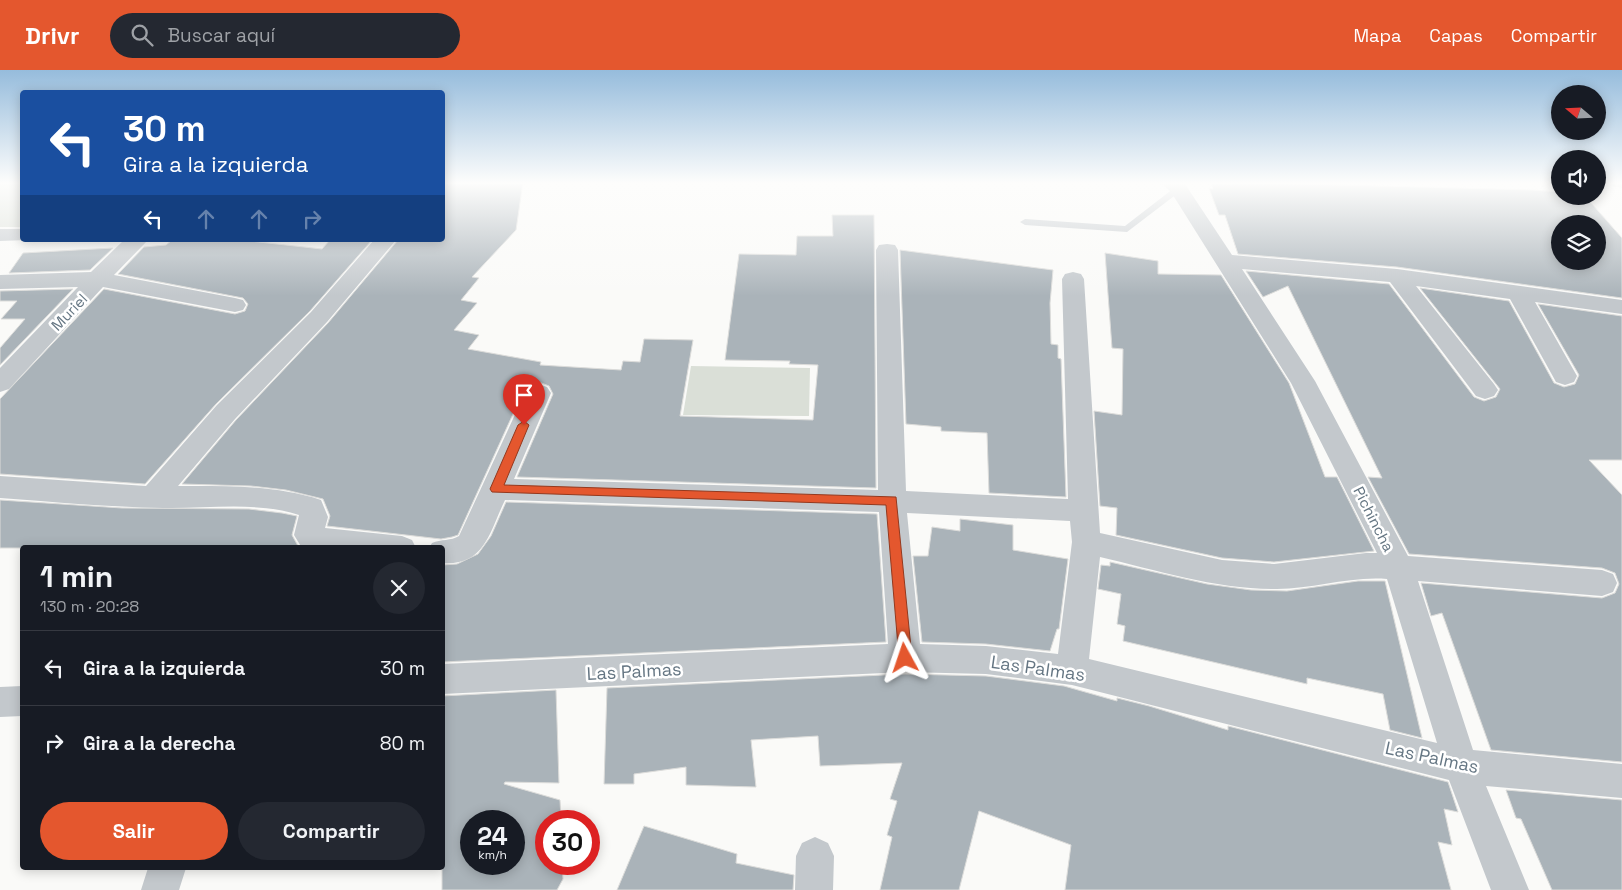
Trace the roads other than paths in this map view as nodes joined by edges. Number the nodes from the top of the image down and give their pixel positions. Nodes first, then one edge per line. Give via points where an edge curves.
1 (1136, 220) edge
2 (1197, 220) edge
3 (1025, 222) dead end
4 (20, 235) edge
5 (0, 236) edge
6 (135, 242) edge
7 (383, 242) edge
8 (887, 250) dead end
9 (1224, 261) junction
10 (1397, 276) junction
11 (1073, 279) dead end
12 (99, 280) junction
13 (0, 282) edge
14 (1518, 292) junction
15 (235, 305) dead end
16 (1622, 307) edge
17 (1564, 376) dead end
18 (0, 384) edge
19 (1485, 390) dead end
20 (538, 393) dead end
21 (0, 488) edge
22 (496, 489) junction
23 (153, 497) junction
24 (892, 501) junction
25 (1084, 511) junction
26 (1087, 542) junction
27 (368, 545) edge
28 (445, 551) edge
29 (1398, 566) junction
30 (1602, 582) dead end
31 (905, 658) junction
32 (1072, 670) junction
33 (445, 679) edge
34 (20, 701) edge
35 (0, 702) edge
36 (1461, 766) junction
37 (1622, 781) edge
38 (166, 870) edge
39 (160, 890) edge
40 (1510, 890) edge

1 - 3 lane via 1127,229
2 - 9 street, Pichincha
4 - 5 street
6 - 12 street, Muriel
7 - 23 street via 319,317 226,412
8 - 24 street
9 - 10 street
9 - 29 street, Pichincha via 1303,381
10 - 14 street
10 - 19 street
11 - 25 street
12 - 13 street
12 - 15 street
12 - 18 street, Muriel
14 - 16 street
14 - 17 street
20 - 22 street
21 - 23 street
22 - 24 street
22 - 28 street via 467,547 458,552
23 - 27 street via 265,498 302,505 314,513 308,535 312,540
24 - 25 street
24 - 31 street
25 - 26 street
26 - 29 street via 1222,572 1274,577 1366,565
26 - 32 street
29 - 30 street
29 - 36 street, Pichincha
31 - 32 street, Las Palmas via 986,660
31 - 33 street, Las Palmas
32 - 36 street, Las Palmas
34 - 35 street
36 - 37 street, Las Palmas
36 - 40 street, Pichincha
38 - 39 street

